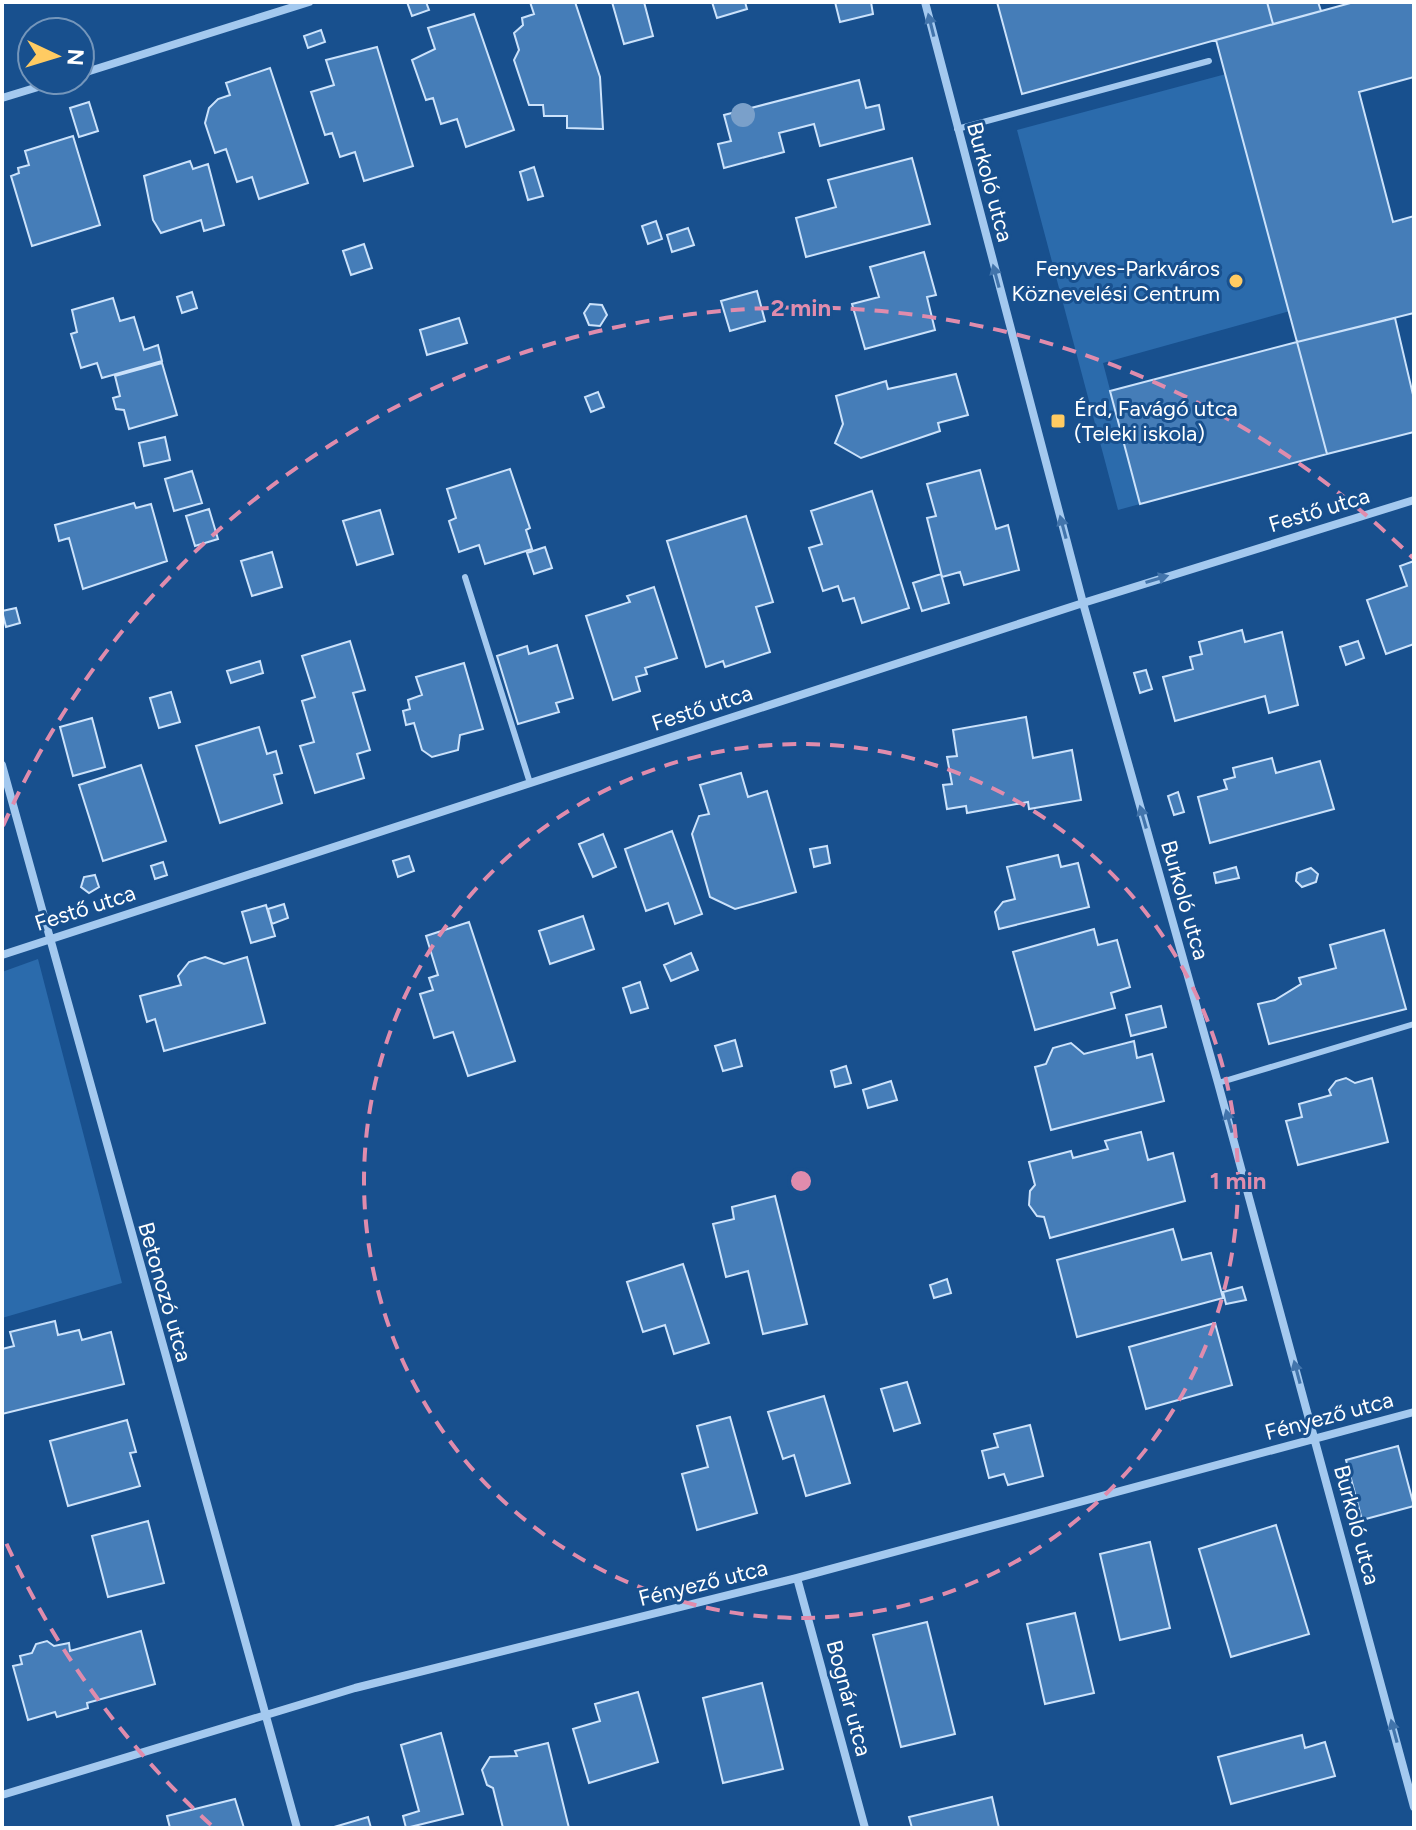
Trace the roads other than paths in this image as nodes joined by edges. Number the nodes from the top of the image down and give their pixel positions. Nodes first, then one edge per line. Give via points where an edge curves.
1 (309, 2) edge
2 (925, 2) edge
3 (1209, 61) dead end
4 (96, 69) edge
5 (957, 129) junction
6 (1414, 500) edge
7 (465, 577) dead end
8 (1083, 603) junction
9 (2, 765) edge
10 (530, 783) junction
11 (48, 939) junction
12 (2, 955) edge
13 (1414, 1024) edge
14 (1218, 1083) junction
15 (1414, 1412) edge
16 (1316, 1439) junction
17 (797, 1578) junction
18 (265, 1718) junction
19 (2, 1795) edge
20 (1414, 1807) edge
21 (297, 1828) edge
22 (865, 1828) edge

1 - 4 street
5 -> 2 street, Burkoló utca
3 - 5 lane
8 -> 5 street, Burkoló utca
8 -> 6 street, Festő utca
7 - 10 lane
8 - 10 street, Festő utca
14 -> 8 street, Burkoló utca
9 - 11 street, Betonozó utca
10 - 11 street, Festő utca
11 - 12 street, Festő utca
11 - 18 street, Betonozó utca
13 - 14 lane
16 -> 14 street, Burkoló utca
15 - 16 street, Fényező utca
16 - 17 street, Fényező utca
20 -> 16 street, Burkoló utca
17 - 18 street, Fényező utca via 355,1688
17 - 22 street, Bognár utca
18 - 19 street, Fényező utca
18 - 21 street, Betonozó utca

